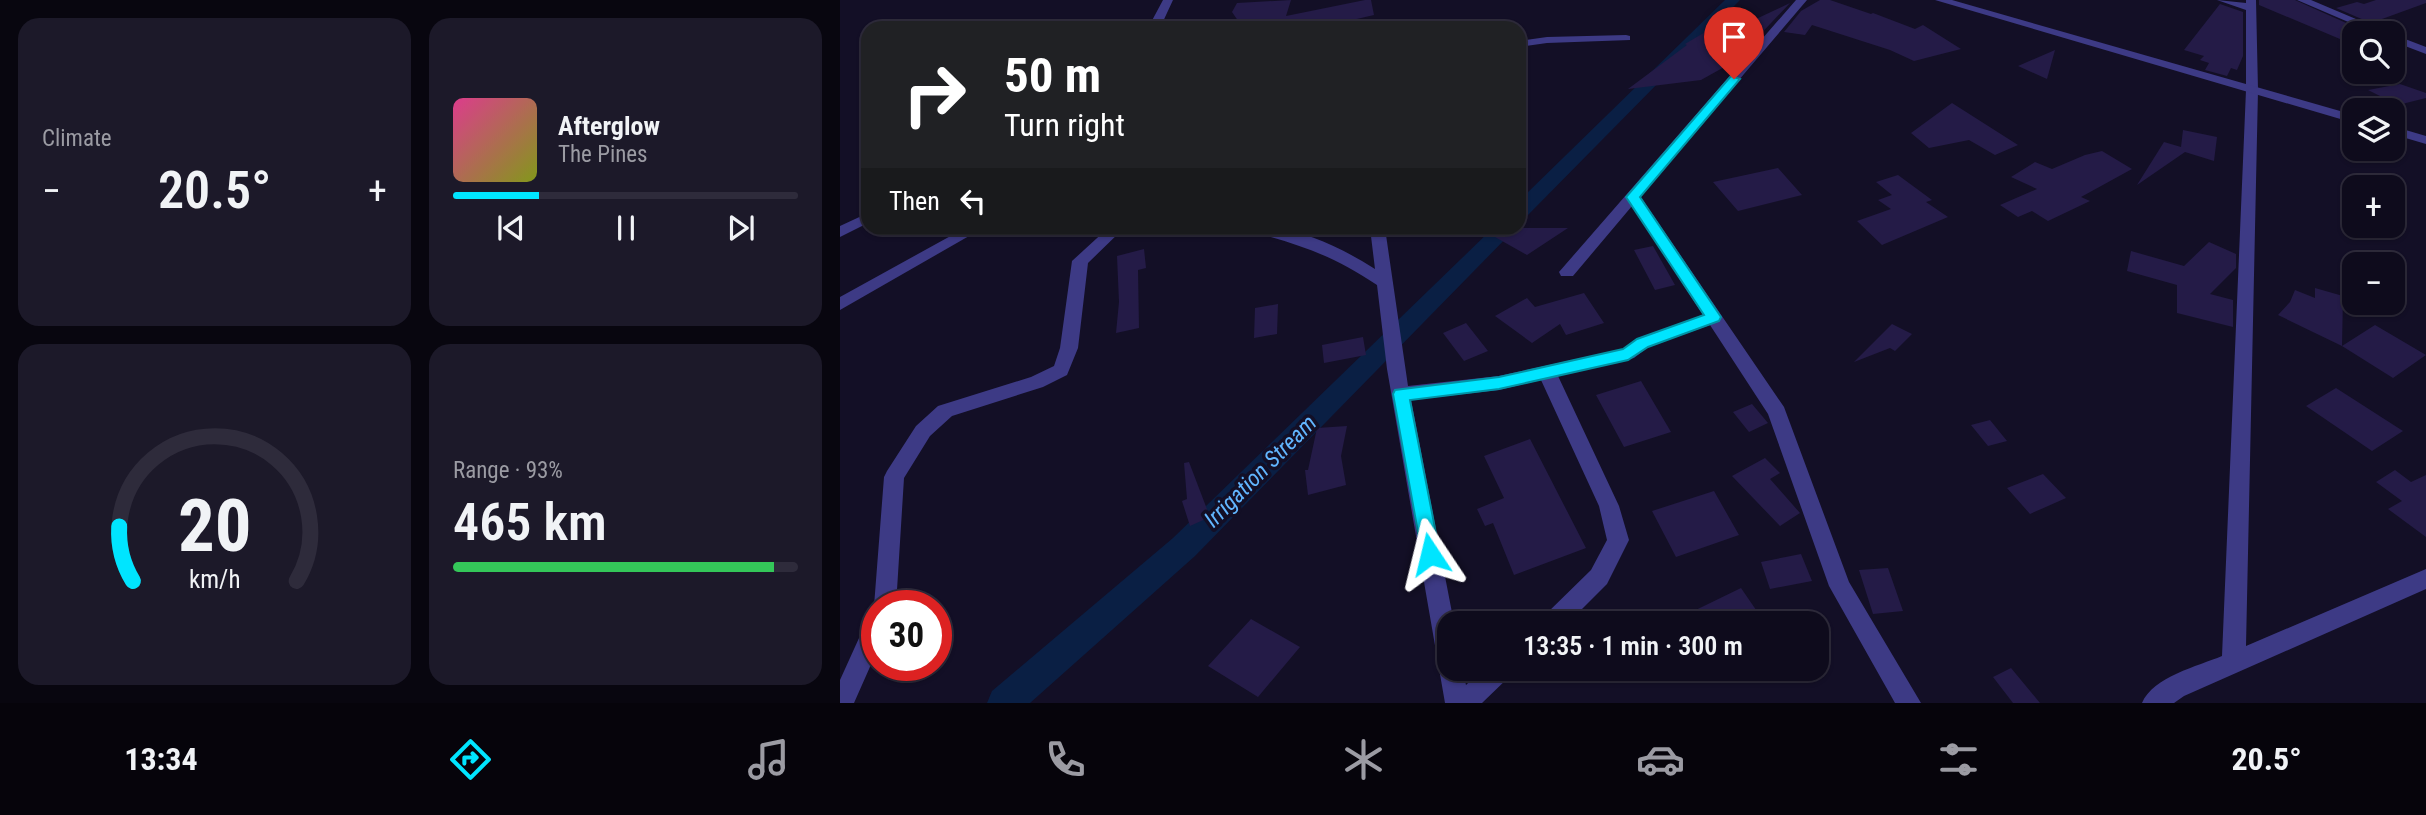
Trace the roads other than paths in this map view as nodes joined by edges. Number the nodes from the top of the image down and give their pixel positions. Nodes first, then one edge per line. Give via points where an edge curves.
1 (1168, 0) edge
2 (1802, 0) edge
3 (1940, 0) edge
4 (2222, 0) edge
5 (2302, 0) edge
6 (2251, 4) edge
7 (1158, 21) edge
8 (2354, 21) edge
9 (1626, 38) dead end
10 (2405, 42) edge
11 (1526, 43) edge
12 (2426, 51) edge
13 (2252, 90) junction
14 (2342, 116) edge
15 (2405, 134) edge
16 (2426, 140) edge
17 (1633, 197) junction
18 (861, 221) edge
19 (840, 232) edge
20 (963, 235) edge
21 (1108, 235) edge
22 (1292, 235) edge
23 (1379, 235) edge
24 (1567, 272) dead end
25 (1385, 283) junction
26 (840, 304) edge
27 (1714, 317) junction
28 (1547, 373) junction
29 (1401, 394) junction
30 (2426, 579) edge
31 (886, 590) edge
32 (1440, 611) edge
33 (1564, 611) edge
34 (861, 660) edge
35 (2234, 663) junction
36 (1453, 681) edge
37 (1488, 681) edge
38 (842, 703) edge
39 (1457, 703) edge
40 (1464, 703) edge
41 (1909, 703) edge
42 (2154, 703) edge

1 - 7 street
2 - 17 street
3 - 13 street
4 - 6 street
5 - 8 street
6 - 13 street
9 - 11 street
10 - 12 street
13 - 14 street
13 - 35 street
15 - 16 street
17 - 24 street
17 - 27 street
18 - 19 street
20 - 26 street
21 - 31 street via 1080,261 1069,348 1061,370 945,411 923,430 894,477
22 - 25 street via 1348,258
23 - 25 street
25 - 29 street
27 - 28 street via 1642,343 1628,354
27 - 41 street via 1777,412 1840,586
28 - 29 street
28 - 33 street via 1609,506 1618,540 1599,577
29 - 32 street
30 - 35 street
34 - 38 street
35 - 42 street via 2175,688
36 - 39 street
37 - 40 street

